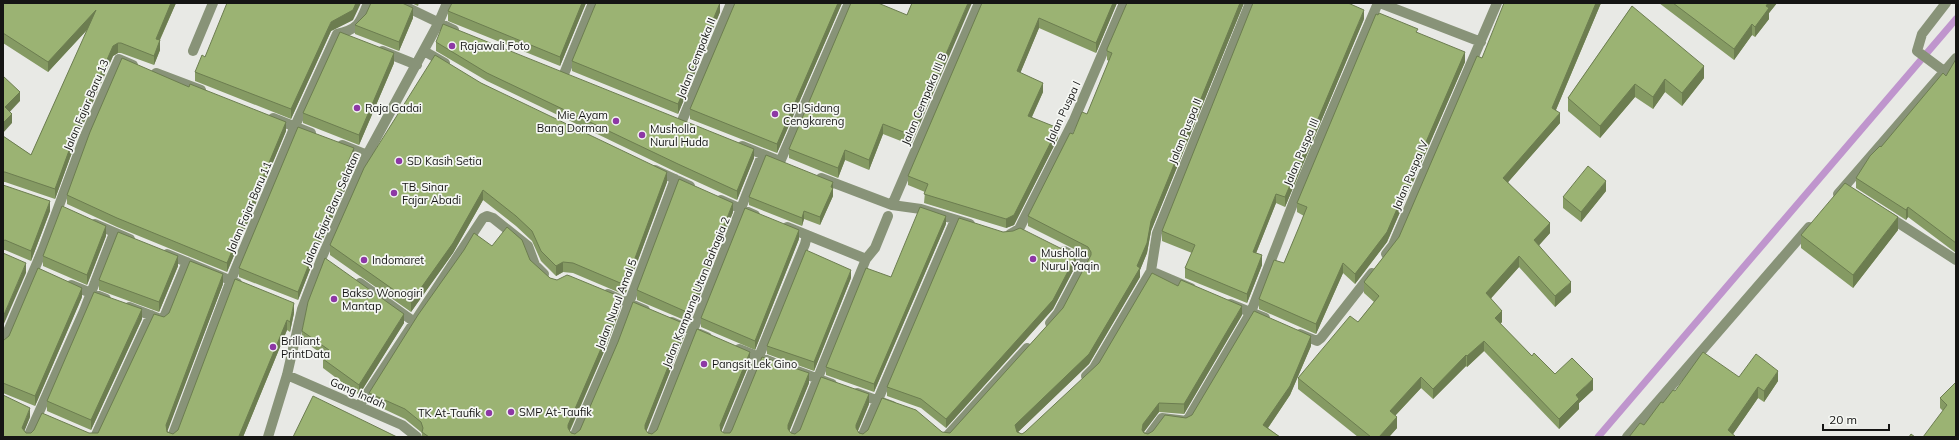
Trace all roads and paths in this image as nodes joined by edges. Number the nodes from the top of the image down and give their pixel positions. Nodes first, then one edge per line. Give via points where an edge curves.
1 (213, 3) edge
2 (368, 3) edge
3 (398, 3) edge
4 (447, 3) edge
5 (593, 3) edge
6 (731, 3) edge
7 (849, 3) edge
8 (978, 3) edge
9 (1124, 3) edge
10 (1250, 3) edge
11 (1379, 3) edge
12 (1497, 3) edge
13 (1946, 3) edge
14 (438, 24) junction
15 (460, 33) edge
16 (337, 34) junction
17 (353, 40) edge
18 (1481, 42) junction
19 (374, 48) edge
20 (192, 51) dead end
21 (424, 51) junction
22 (1955, 60) edge
23 (417, 65) junction
24 (453, 68) edge
25 (1940, 69) junction
26 (564, 74) edge
27 (209, 93) edge
28 (266, 115) edge
29 (682, 121) edge
30 (295, 126) junction
31 (736, 143) edge
32 (762, 155) junction
33 (367, 156) junction
34 (648, 166) edge
35 (810, 174) edge
36 (675, 179) junction
37 (1833, 200) edge
38 (892, 205) junction
39 (742, 209) junction
40 (1877, 209) edge
41 (888, 216) dead end
42 (763, 218) edge
43 (1818, 218) edge
44 (86, 220) edge
45 (955, 220) junction
46 (778, 224) edge
47 (976, 226) edge
48 (114, 233) junction
49 (998, 233) edge
50 (807, 235) junction
51 (143, 244) edge
52 (1052, 245) edge
53 (158, 250) edge
54 (866, 259) junction
55 (1956, 260) edge
56 (187, 262) junction
57 (22, 265) edge
58 (37, 270) junction
59 (1151, 271) junction
60 (348, 275) edge
61 (231, 280) junction
62 (62, 281) edge
63 (552, 281) edge
64 (246, 286) edge
65 (597, 290) edge
66 (1201, 292) edge
67 (91, 294) junction
68 (1223, 301) edge
69 (629, 303) junction
70 (1252, 312) junction
71 (151, 315) junction
72 (413, 321) junction
73 (1271, 321) edge
74 (1291, 330) edge
75 (693, 331) junction
76 (1042, 331) edge
77 (715, 340) edge
78 (3, 343) edge
79 (1031, 343) edge
80 (729, 346) edge
81 (758, 358) junction
82 (287, 375) junction
83 (817, 378) junction
84 (1077, 384) edge
85 (876, 401) junction
86 (359, 406) junction
87 (904, 410) edge
88 (35, 413) junction
89 (51, 419) edge
90 (91, 436) edge
91 (574, 436) edge
92 (945, 436) edge
93 (28, 437) edge
94 (172, 437) edge
95 (268, 437) edge
96 (417, 437) edge
97 (651, 437) edge
98 (726, 437) edge
99 (794, 437) edge
100 (862, 437) edge
101 (1148, 437) edge
102 (1627, 437) edge

1 - 20 street
2 - 16 street via 356,27
3 - 14 street
4 - 14 street, Jalan Fajar Baru Selatan
5 - 26 street
6 - 29 street, Jalan Cempaka II
7 - 32 street via 784,163
8 - 38 street, Jalan Cempaka III B
9 - 49 street, Jalan Puspa I via 1074,120 1022,230 1006,235
10 - 59 street, Jalan Puspa II via 1157,233
11 - 18 street
11 - 70 street, Jalan Puspa III via 1301,183
12 - 18 street, Jalan Puspa IV
13 - 25 street via 1922,34 1917,51
14 - 15 street
14 - 21 street, Jalan Fajar Baru Selatan
16 - 17 street
16 - 30 street, Jalan Fajar Baru 11
18 - 74 street, Jalan Puspa IV via 1394,245 1317,341
19 - 23 street
21 - 23 street, Jalan Fajar Baru Selatan
21 - 24 street
22 - 25 street
23 - 33 street, Jalan Fajar Baru Selatan
25 - 37 street via 1847,190
27 - 58 street, Jalan Fajar Baru 13 via 119,59 84,138
28 - 30 street
30 - 33 street
30 - 61 street, Jalan Fajar Baru 11
31 - 32 street
32 - 39 street, Jalan Kampung Utan Bahagia 2
33 - 82 street, Jalan Fajar Baru Selatan via 325,259 299,308
34 - 36 street
35 - 38 street
36 - 39 street
36 - 69 street, Jalan Nurul Amal 5
38 - 45 street via 920,209
39 - 42 street
39 - 75 street, Jalan Kampung Utan Bahagia 2
40 - 55 street
41 - 54 street via 875,248
43 - 102 street
44 - 48 street
45 - 47 street
45 - 85 street
46 - 50 street
48 - 51 street
48 - 67 street
50 - 54 street
50 - 81 street
52 - 76 street via 1085,262 1058,313
53 - 56 street
54 - 83 street
56 - 61 street
56 - 71 street via 163,320
57 - 58 street
58 - 78 street
59 - 66 street
59 - 84 street via 1094,368
60 - 72 street
61 - 64 street
61 - 94 street, Jalan Fajar Baru 11
62 - 67 street
63 - 72 street via 535,265 528,246 487,216 479,220 459,256
65 - 69 street
67 - 71 street
67 - 88 street
68 - 70 street
69 - 75 street
69 - 91 street, Jalan Nurul Amal 5
70 - 73 street
70 - 101 street, Jalan Puspa III via 1187,421 1162,418
71 - 90 street
72 - 86 street
75 - 77 street
75 - 97 street, Jalan Kampung Utan Bahagia 2
79 - 92 street
80 - 81 street
81 - 83 street
81 - 98 street
82 - 86 street, Gang Indah
82 - 95 street, Jalan Fajar Baru Selatan
83 - 85 street
83 - 99 street
85 - 87 street
85 - 100 street
86 - 96 street, Gang Indah via 402,425
88 - 89 street
88 - 93 street

